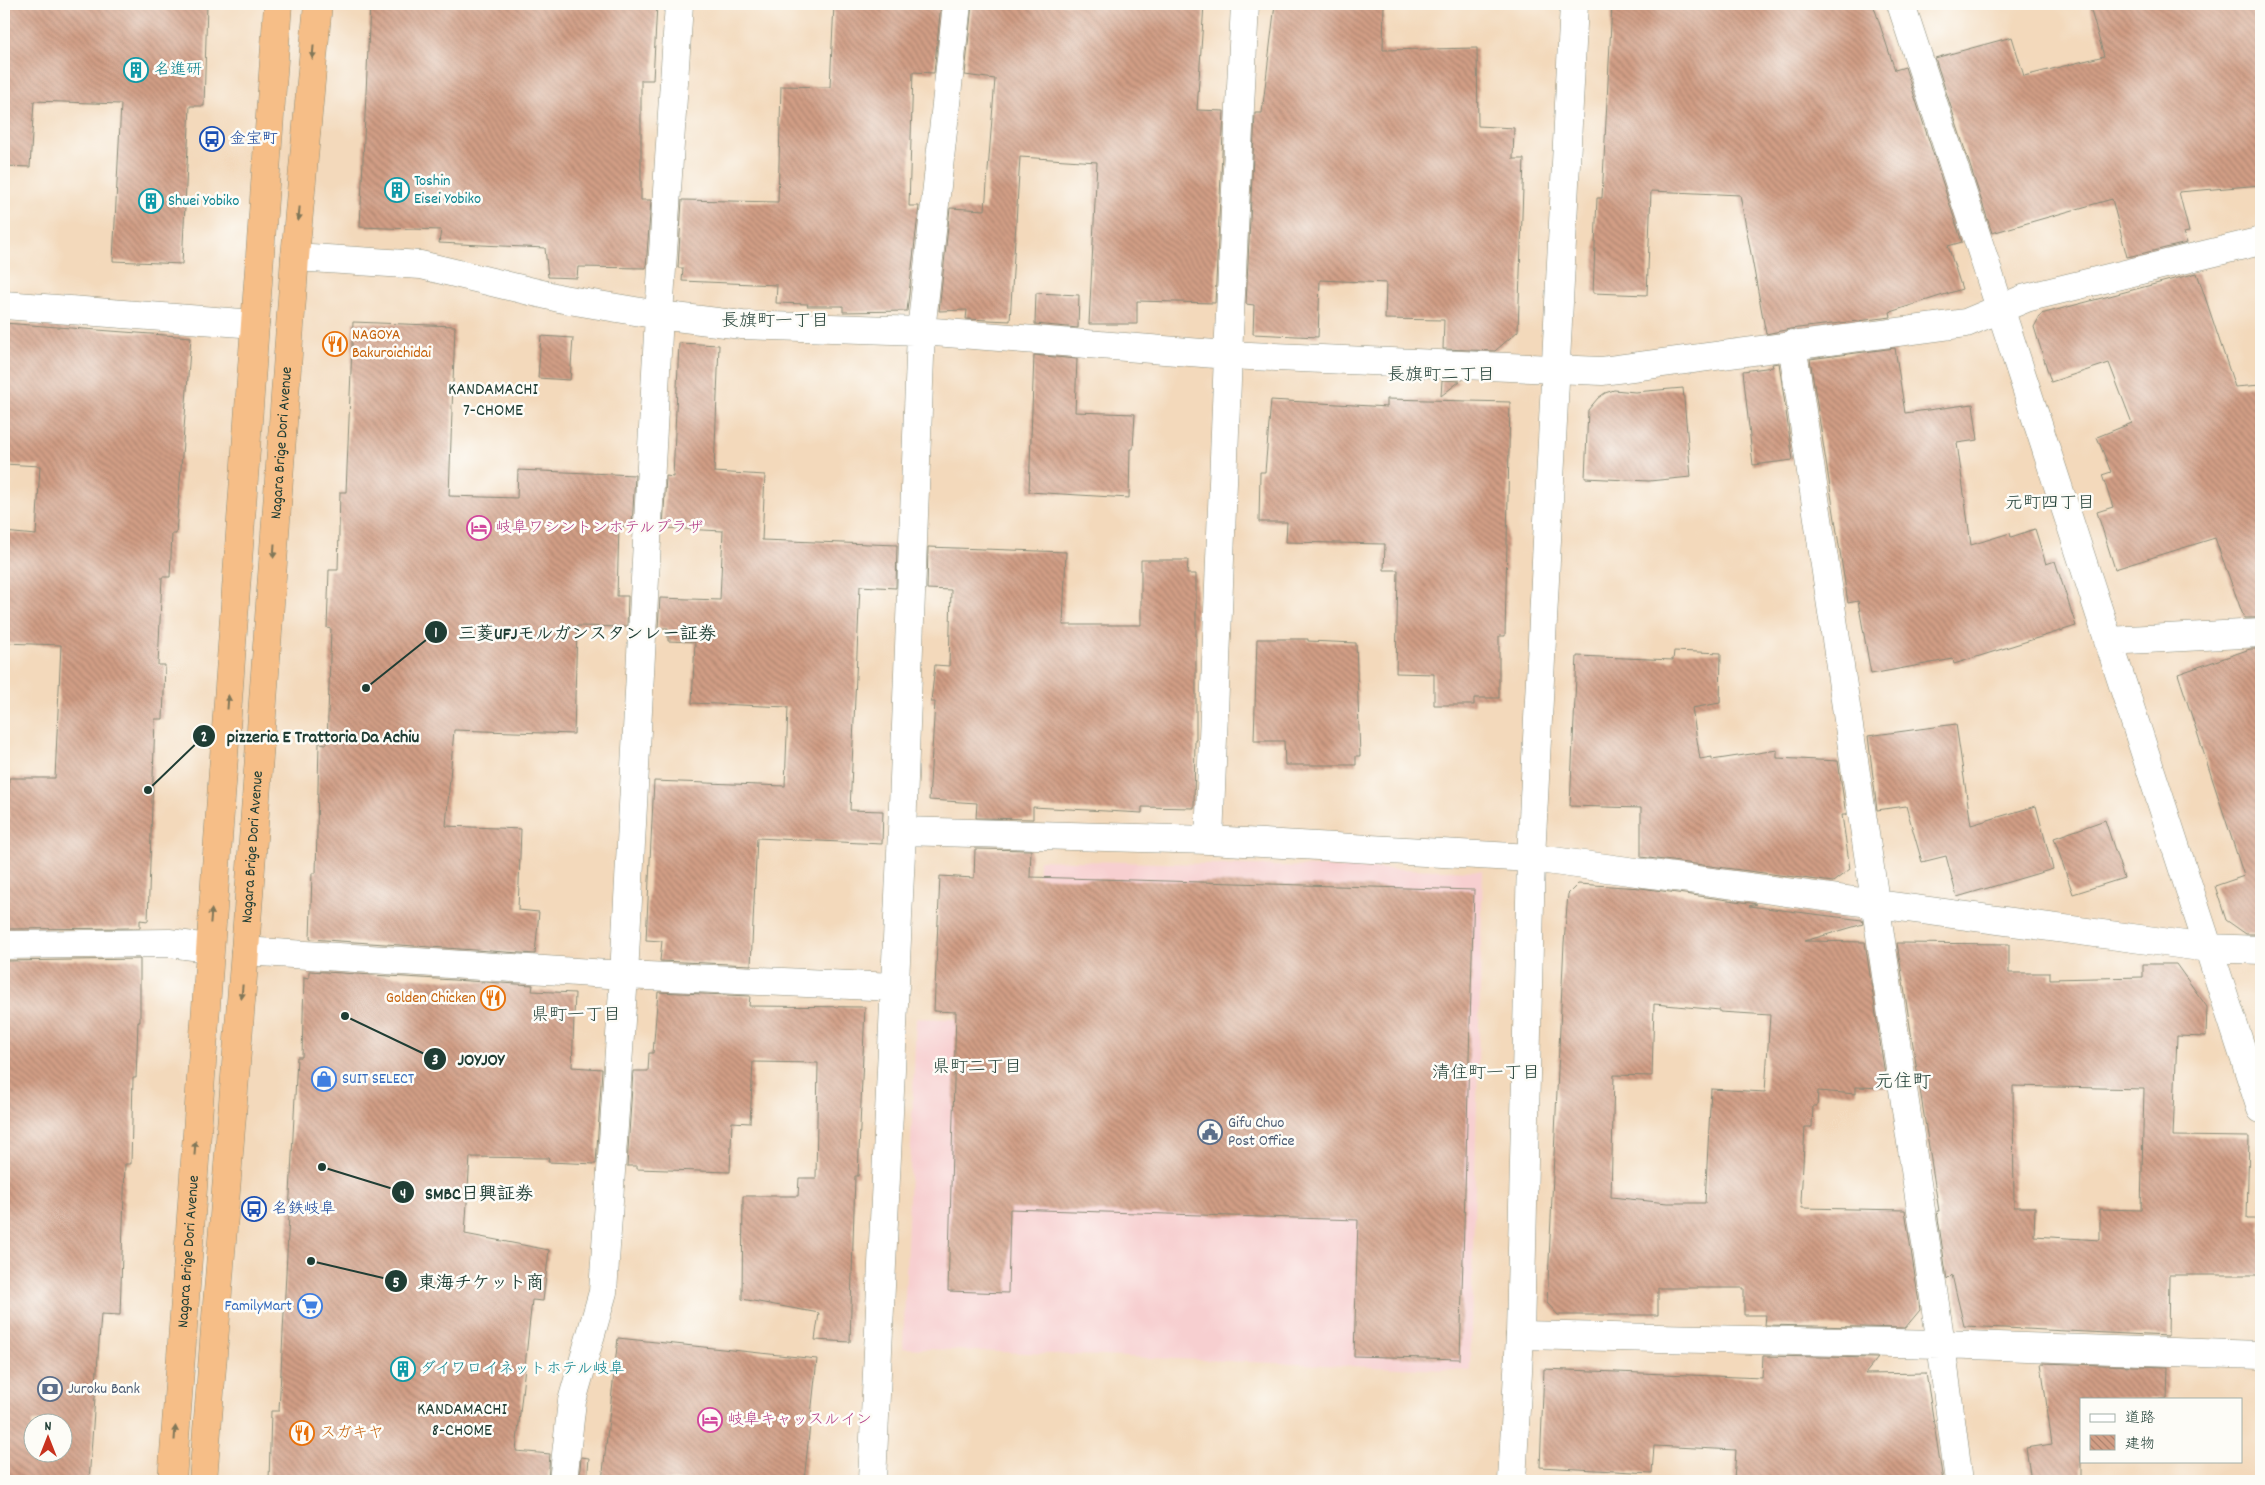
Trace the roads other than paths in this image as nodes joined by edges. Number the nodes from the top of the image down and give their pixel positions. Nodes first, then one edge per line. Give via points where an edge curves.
1 (278, 4) edge
2 (318, 4) edge
3 (679, 4) edge
4 (957, 4) edge
5 (1245, 4) edge
6 (1574, 4) edge
7 (1901, 4) edge
8 (2261, 241) edge
9 (295, 257) junction
10 (4, 305) edge
11 (2002, 310) junction
12 (659, 315) junction
13 (255, 324) junction
14 (921, 331) junction
15 (1792, 344) junction
16 (1228, 356) junction
17 (1558, 369) junction
18 (2261, 633) edge
19 (2108, 641) junction
20 (902, 831) junction
21 (1209, 840) junction
22 (1532, 858) junction
23 (1875, 903) junction
24 (4, 945) edge
25 (209, 948) junction
26 (2208, 948) junction
27 (2261, 950) edge
28 (245, 951) junction
29 (624, 975) junction
30 (895, 987) junction
31 (2261, 1109) edge
32 (1520, 1335) junction
33 (1941, 1344) junction
34 (2261, 1355) edge
35 (172, 1481) edge
36 (203, 1481) edge
37 (563, 1481) edge
38 (872, 1481) edge
39 (1512, 1481) edge
40 (1958, 1481) edge

1 - 13 highway, Nagara Brige Dori Avenue
2 -> 9 highway, Nagara Brige Dori Avenue
3 - 12 street
4 - 14 street
5 - 16 street
6 - 17 street
7 - 11 street
8 - 11 street via 2026,298
9 - 12 street via 421,265 563,299
9 -> 28 highway, Nagara Brige Dori Avenue
10 - 13 street
11 - 15 street via 1966,323
11 - 19 street
12 - 14 street via 742,325
12 - 29 street
25 -> 13 highway, Nagara Brige Dori Avenue
14 - 16 street
14 - 20 street
15 - 17 street via 1602,371
15 - 23 street
16 - 17 street
16 - 21 street
17 - 22 street
18 - 19 street
19 - 26 street
20 - 21 street
20 - 30 street
21 - 22 street
22 - 23 street
22 - 32 street
23 - 26 street
23 - 33 street
24 - 25 street via 169,944
35 -> 25 highway, Nagara Brige Dori Avenue
26 - 27 street
26 - 31 street
28 - 29 street
28 -> 36 highway, Nagara Brige Dori Avenue
29 - 30 street
29 - 37 street via 603,1292 572,1401
30 - 38 street
32 - 33 street
32 - 39 street
33 - 34 street
33 - 40 street

